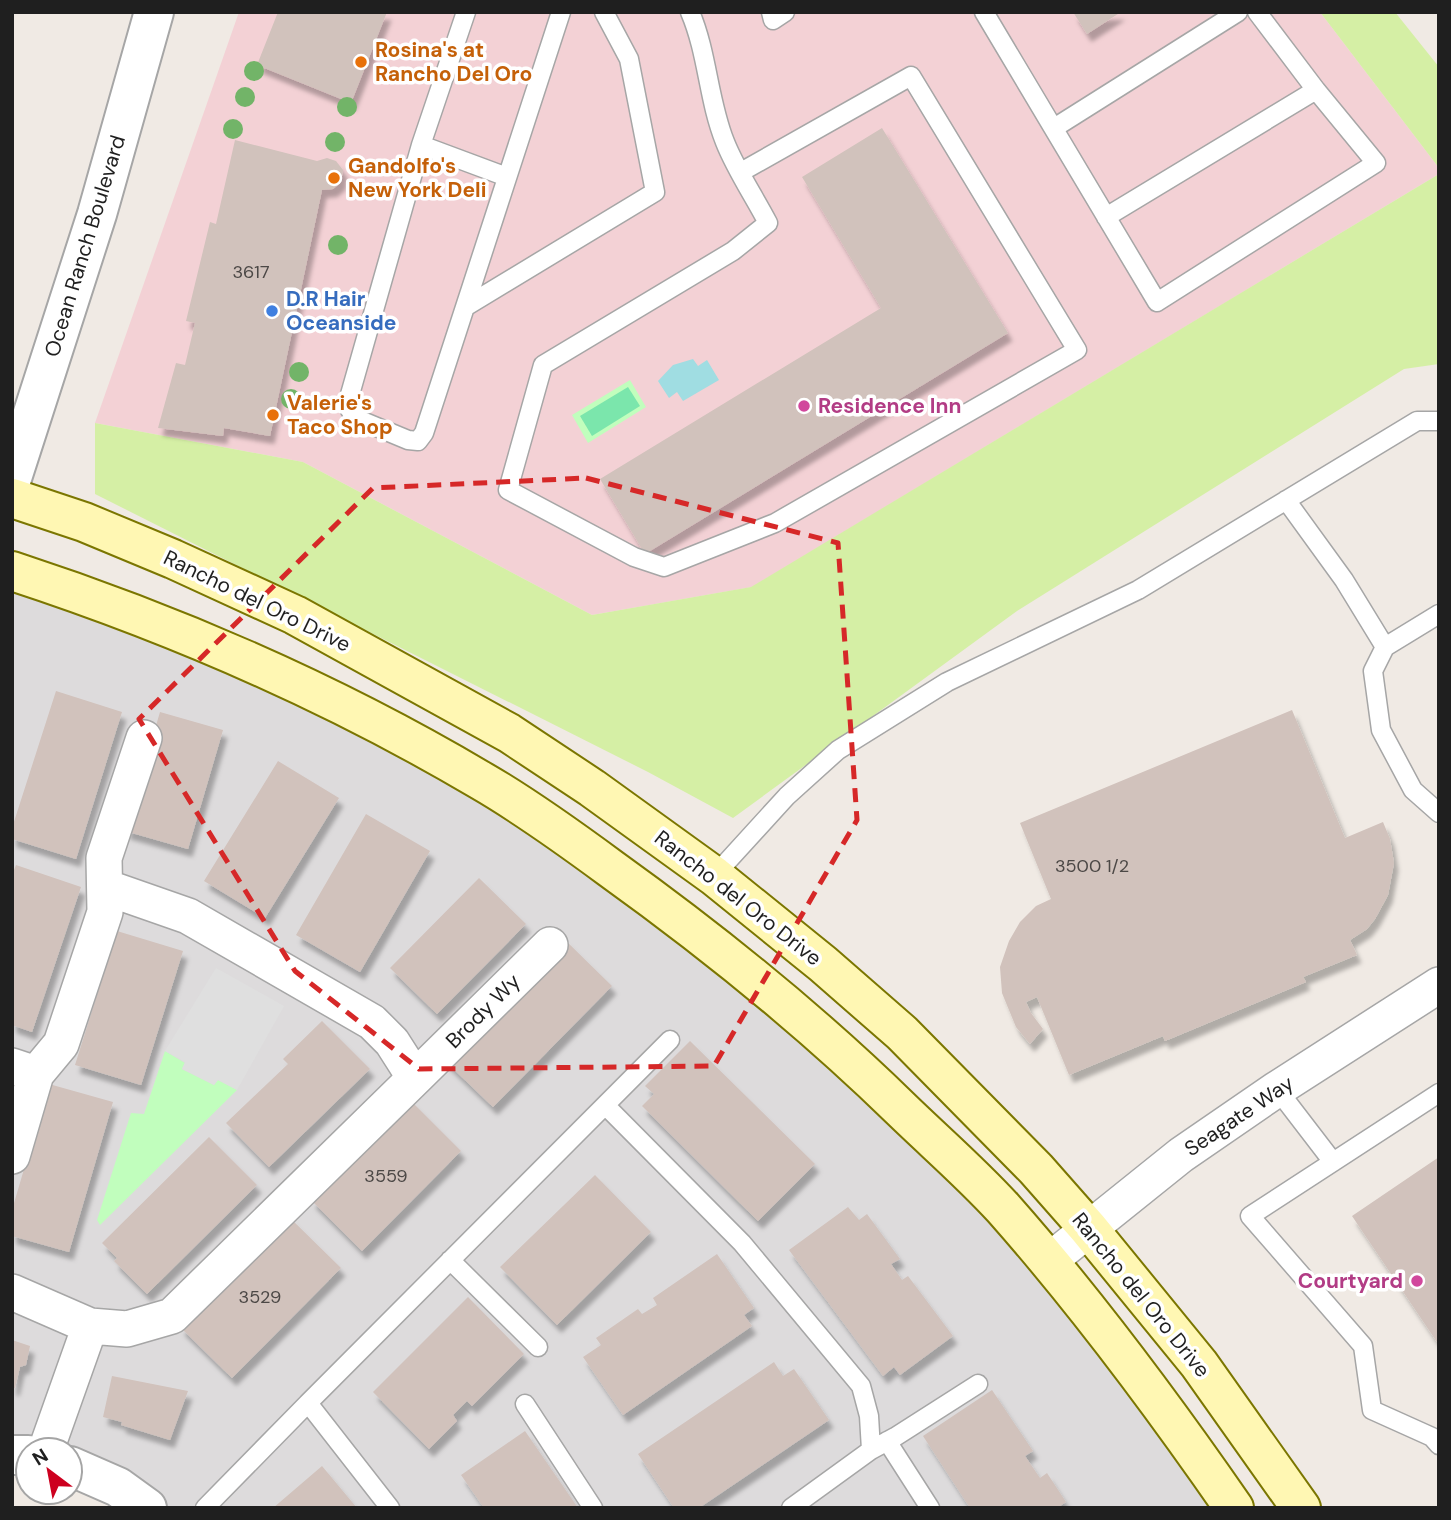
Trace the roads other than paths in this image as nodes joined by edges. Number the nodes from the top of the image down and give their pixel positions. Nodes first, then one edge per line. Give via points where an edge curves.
1 (154, 12) edge
2 (466, 12) edge
3 (561, 12) edge
4 (604, 12) edge
5 (690, 12) edge
6 (771, 12) edge
7 (785, 12) edge
8 (984, 12) edge
9 (1238, 12) edge
10 (1257, 12) edge
11 (1316, 90) junction
12 (1054, 128) junction
13 (421, 145) junction
14 (741, 172) junction
15 (507, 177) junction
16 (1106, 217) junction
17 (465, 307) junction
18 (1439, 421) edge
19 (12, 478) edge
20 (12, 498) edge
21 (1286, 500) junction
22 (12, 571) edge
23 (1439, 614) edge
24 (1385, 647) junction
25 (144, 738) dead end
26 (1439, 813) edge
27 (714, 876) junction
28 (105, 887) junction
29 (550, 945) dead end
30 (1439, 985) edge
31 (670, 1040) dead end
32 (24, 1070) edge
33 (415, 1078) junction
34 (1277, 1089) junction
35 (1439, 1093) edge
36 (606, 1106) junction
37 (12, 1156) edge
38 (1333, 1162) junction
39 (1088, 1228) junction
40 (450, 1260) junction
41 (1049, 1261) junction
42 (12, 1292) edge
43 (90, 1326) junction
44 (538, 1346) dead end
45 (978, 1384) dead end
46 (308, 1403) junction
47 (525, 1404) dead end
48 (51, 1436) edge
49 (887, 1441) junction
50 (1439, 1445) edge
51 (871, 1450) junction
52 (84, 1472) edge
53 (147, 1508) edge
54 (205, 1508) edge
55 (390, 1508) edge
56 (593, 1508) edge
57 (791, 1508) edge
58 (930, 1508) edge
59 (1234, 1508) edge
60 (1301, 1508) edge

1 - 19 street, Ocean Ranch Boulevard via 97,214
2 - 13 lane
3 - 15 lane
4 - 17 lane via 629,59 655,192
5 - 14 lane via 722,134
6 - 7 lane via 773,20
8 - 12 lane
9 - 12 lane
10 - 11 lane
11 - 16 lane
11 - 16 lane via 1376,163 1157,302
12 - 16 lane
13 - 15 lane
13 - 17 lane via 348,394 347,405 355,418 418,441
14 - 14 lane via 768,223 733,251 543,365 509,490 634,557 664,567 775,523 1077,350 911,76
15 - 17 lane
18 - 21 lane via 1417,421
20 - 27 main road, Rancho del Oro Drive via 84,522 295,615 509,733
21 - 24 lane
21 - 27 lane via 1138,590 947,682 838,750 787,796
22 - 41 main road via 139,616 358,713 481,780 562,833 681,919 788,1005 989,1195
23 - 24 lane
24 - 26 lane via 1373,671 1381,730 1413,790
25 - 28 street via 104,858
27 - 39 main road, Rancho del Oro Drive via 902,1033
28 - 32 street via 105,912 61,1044
28 - 33 street via 188,916 372,1022 392,1042
29 - 33 street, Brody Wy
30 - 34 street, Seagate Way
31 - 36 lane
32 - 37 street
33 - 43 street, Brody Wy via 172,1316 127,1329
34 - 38 lane
34 - 39 street, Seagate Way via 1181,1155
35 - 38 lane
36 - 40 lane
36 - 51 lane via 742,1243 861,1386
38 - 50 lane via 1250,1216 1363,1346 1372,1410 1432,1437
39 - 41 street, Seagate Way
39 - 60 main road, Rancho del Oro Drive via 1199,1364
40 - 44 lane
40 - 46 lane
41 - 59 main road via 1156,1396
42 - 43 street, Brody Wy
43 - 48 street
45 - 49 lane
46 - 54 lane
46 - 55 lane
47 - 56 lane
49 - 51 lane
49 - 58 lane
51 - 57 lane
52 - 53 street via 118,1487

